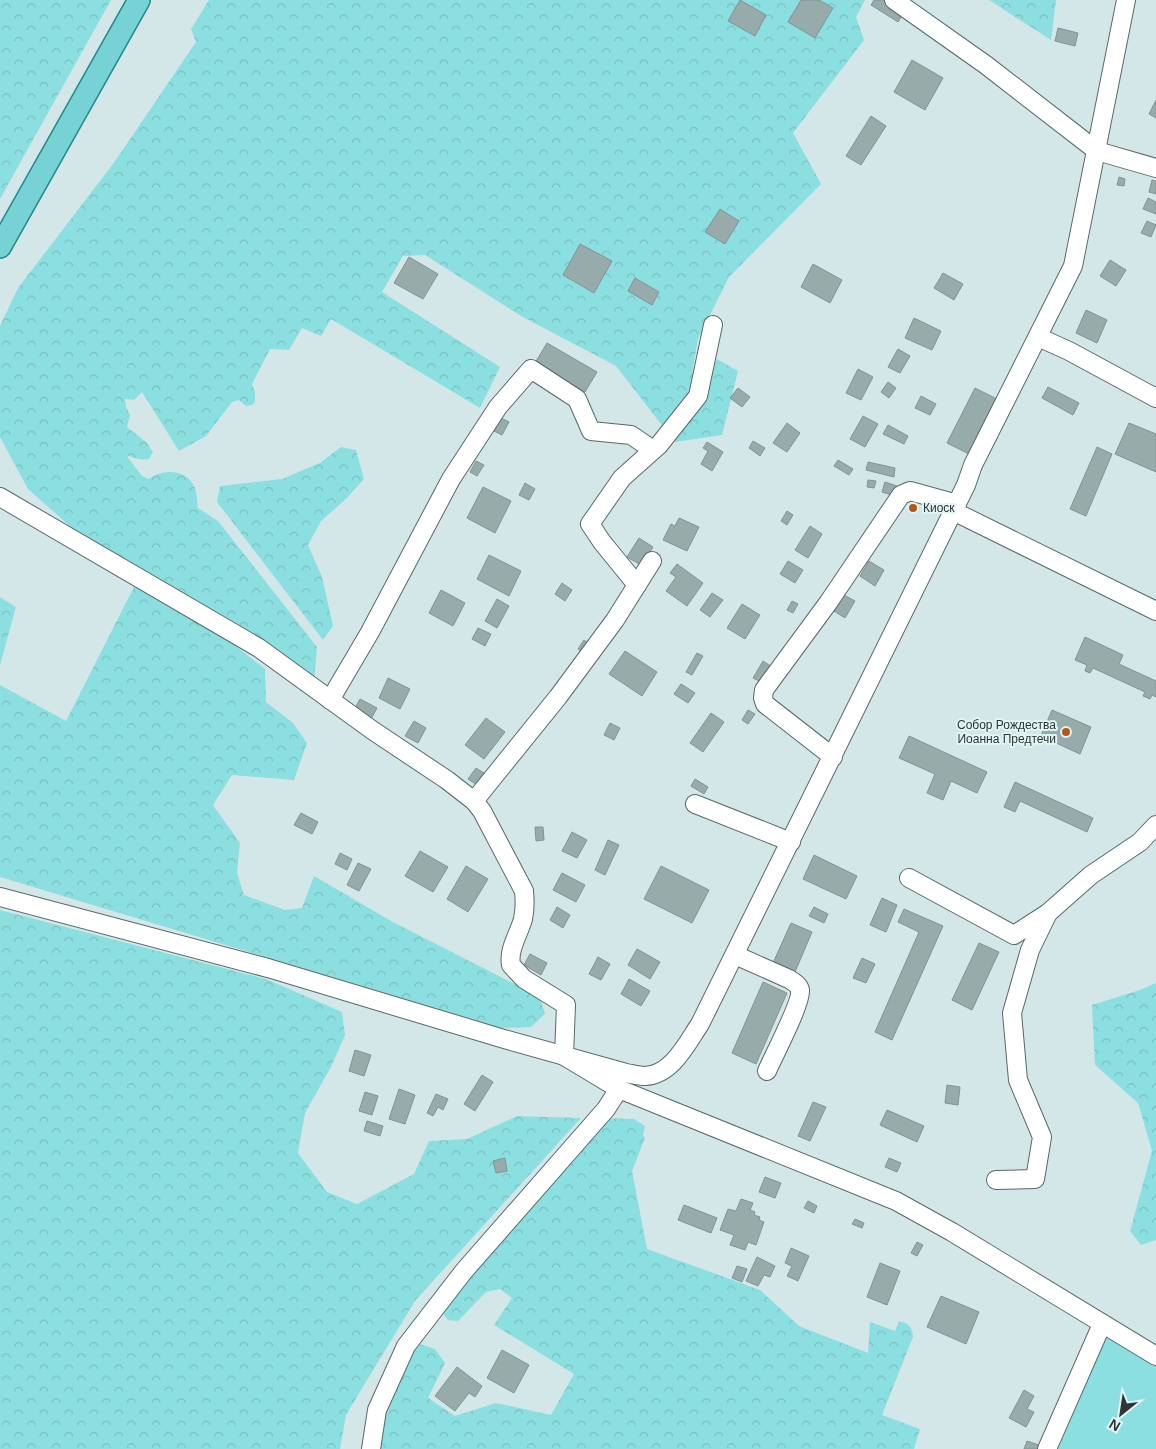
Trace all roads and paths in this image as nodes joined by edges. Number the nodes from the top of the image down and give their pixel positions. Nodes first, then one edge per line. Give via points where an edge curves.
1 (139, 0) edge
2 (894, 0) edge
3 (1126, 0) edge
4 (1097, 151) junction
5 (1156, 168) edge
6 (0, 247) edge
7 (712, 325) dead end
8 (1038, 337) junction
9 (1156, 398) edge
10 (654, 450) junction
11 (0, 497) edge
12 (955, 507) junction
13 (652, 561) dead end
14 (637, 585) junction
15 (1156, 611) edge
16 (330, 700) junction
17 (833, 756) junction
18 (474, 801) junction
19 (695, 804) dead end
20 (1156, 825) edge
21 (791, 842) junction
22 (909, 878) dead end
23 (0, 897) edge
24 (1048, 913) junction
25 (734, 955) junction
26 (564, 1056) junction
27 (767, 1071) dead end
28 (619, 1089) junction
29 (996, 1180) dead end
30 (1102, 1324) junction
31 (1156, 1356) edge
32 (371, 1449) edge
33 (1047, 1449) edge

1 - 6 main road
2 - 4 street via 986,65
3 - 4 street
4 - 5 street
4 - 8 street via 1073,266
7 - 10 street via 698,396
8 - 9 street
8 - 12 street
10 - 14 street via 622,478 590,524
10 - 16 street via 631,435 591,431 577,399 531,369 498,408 451,479
11 - 16 street via 259,648
12 - 15 street
12 - 17 street
12 - 17 street via 910,491 901,495 764,690 765,704
13 - 14 street
14 - 18 street via 616,620 558,697
16 - 18 street
17 - 21 street
18 - 26 street via 524,891 524,913 511,952 511,965 524,978 566,1005
19 - 21 street
20 - 24 street via 1140,842 1091,875
21 - 25 street
22 - 24 street via 1014,935
23 - 26 street via 268,968
24 - 29 street via 1030,950 1012,1013 1018,1080 1042,1137 1036,1170 1034,1179
25 - 26 street via 700,1024 677,1058 662,1071 646,1076 626,1073
25 - 27 street via 789,979 798,985 800,991
26 - 28 street
28 - 30 street via 896,1201
28 - 32 street via 606,1109 464,1271 406,1346 377,1410
30 - 31 street
30 - 33 street

